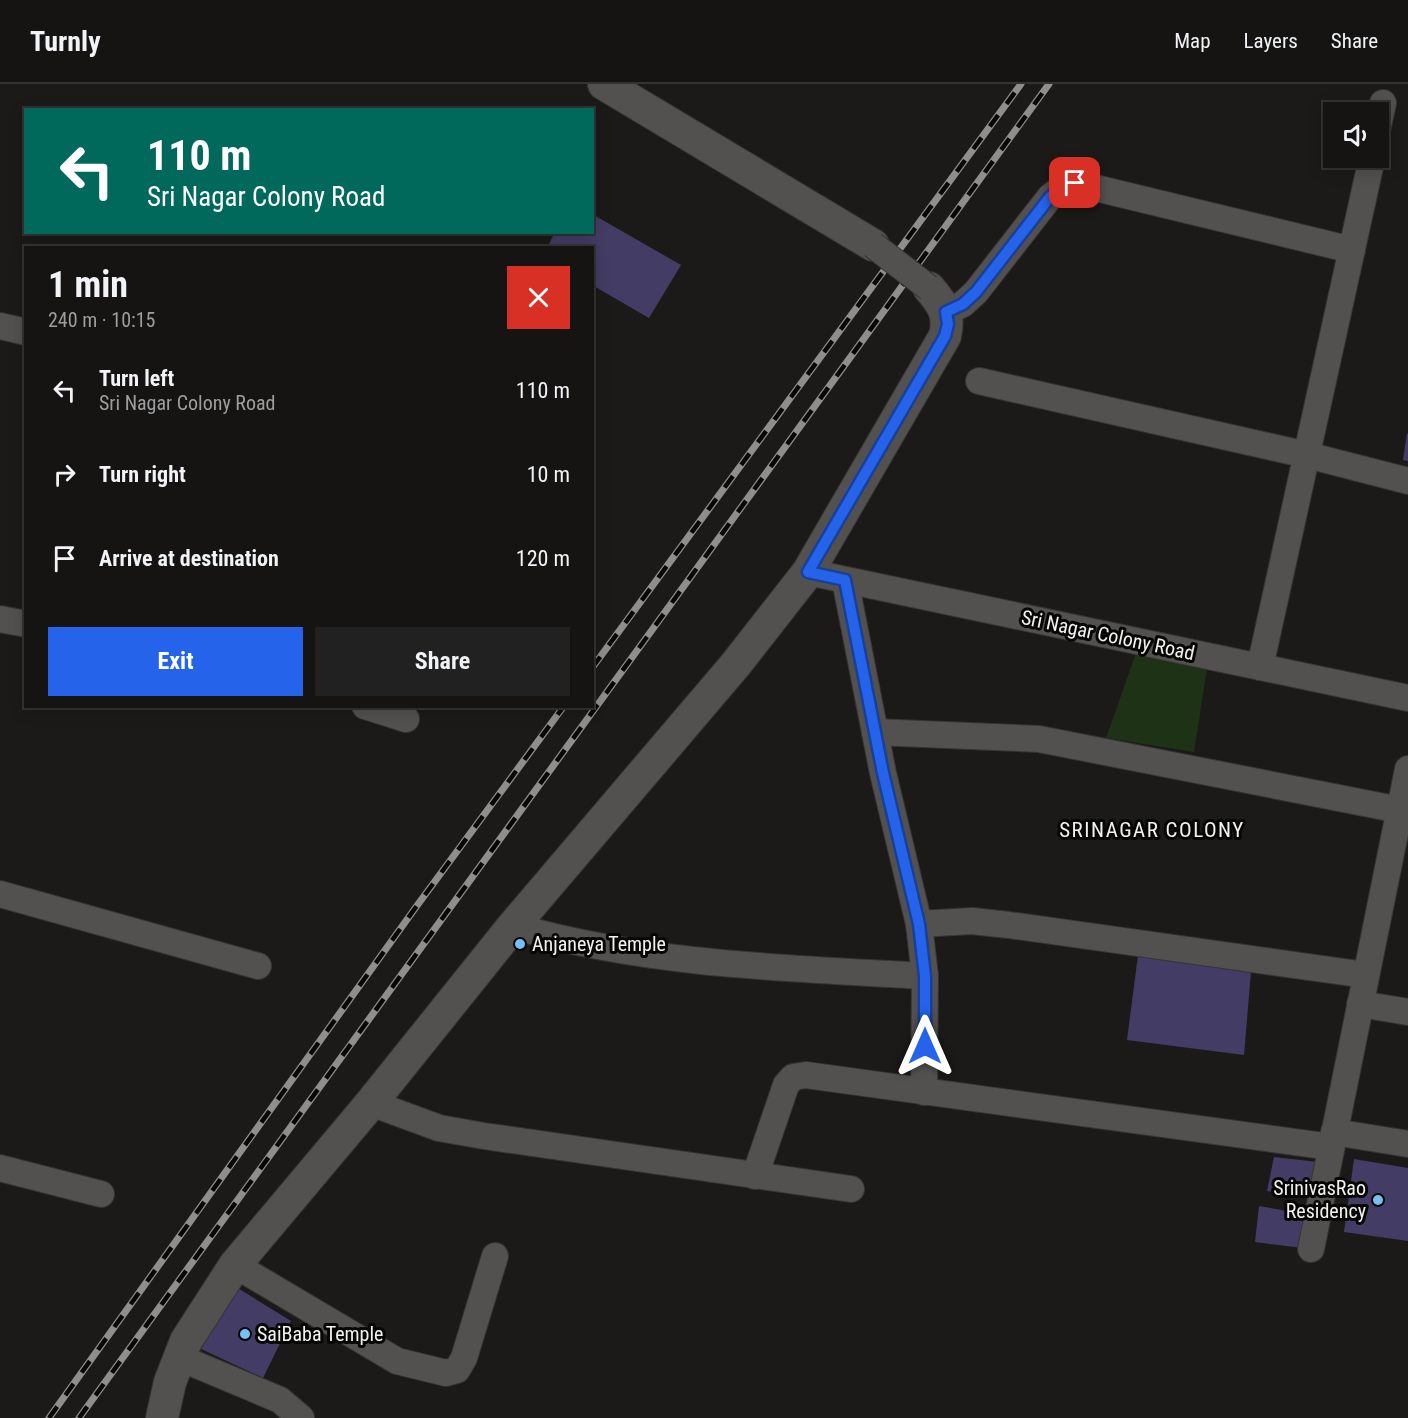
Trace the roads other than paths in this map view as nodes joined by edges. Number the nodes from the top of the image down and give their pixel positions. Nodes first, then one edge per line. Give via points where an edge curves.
1 (604, 84) edge
2 (1370, 168) edge
3 (873, 245) joint
4 (1352, 250) junction
5 (938, 300) junction
6 (0, 326) edge
7 (24, 332) edge
8 (979, 381) dead end
9 (1307, 455) junction
10 (1408, 481) edge
11 (808, 572) junction
12 (845, 580) junction
13 (0, 619) edge
14 (24, 624) edge
15 (1260, 667) junction
16 (1408, 698) edge
17 (371, 708) edge
18 (406, 719) dead end
19 (875, 732) junction
20 (1408, 769) edge
21 (1400, 810) junction
22 (1398, 870) edge
23 (0, 894) edge
24 (919, 924) junction
25 (513, 926) junction
26 (258, 966) dead end
27 (1366, 975) junction
28 (925, 976) junction
29 (1360, 1004) junction
30 (1408, 1012) edge
31 (924, 1092) junction
32 (371, 1103) junction
33 (1333, 1140) junction
34 (1408, 1144) edge
35 (0, 1168) edge
36 (755, 1176) junction
37 (850, 1189) dead end
38 (101, 1194) dead end
39 (1311, 1249) dead end
40 (495, 1256) dead end
41 (235, 1265) junction
42 (178, 1358) junction
43 (162, 1418) edge
44 (302, 1418) edge

1 - 3 street
2 - 4 street
3 - 5 street, bridge
4 - 5 street via 1075,183 1050,197 963,304
4 - 9 street
5 - 11 street via 948,324 945,336
6 - 7 street
8 - 9 street
9 - 10 street
9 - 15 street
11 - 12 street, Sri Nagar Colony Road
11 - 25 street via 736,664
12 - 15 street, Sri Nagar Colony Road
12 - 19 street
13 - 14 street
15 - 16 street, Sri Nagar Colony Road
17 - 18 street
19 - 21 street via 1039,739
19 - 24 street
20 - 21 street
21 - 22 street
22 - 27 street
23 - 26 street
24 - 27 street via 972,921 1009,925
24 - 28 street
25 - 28 street via 628,953 705,962
25 - 32 street
27 - 29 street
28 - 31 street
29 - 30 street
29 - 33 street
31 - 33 street
31 - 36 street via 806,1075 793,1077 786,1085
32 - 36 street via 439,1128
32 - 41 street
33 - 34 street
33 - 39 street
35 - 38 street
36 - 37 street
40 - 41 street via 464,1358 457,1370 446,1373 398,1362
41 - 42 street
42 - 43 street
42 - 44 street via 280,1400

